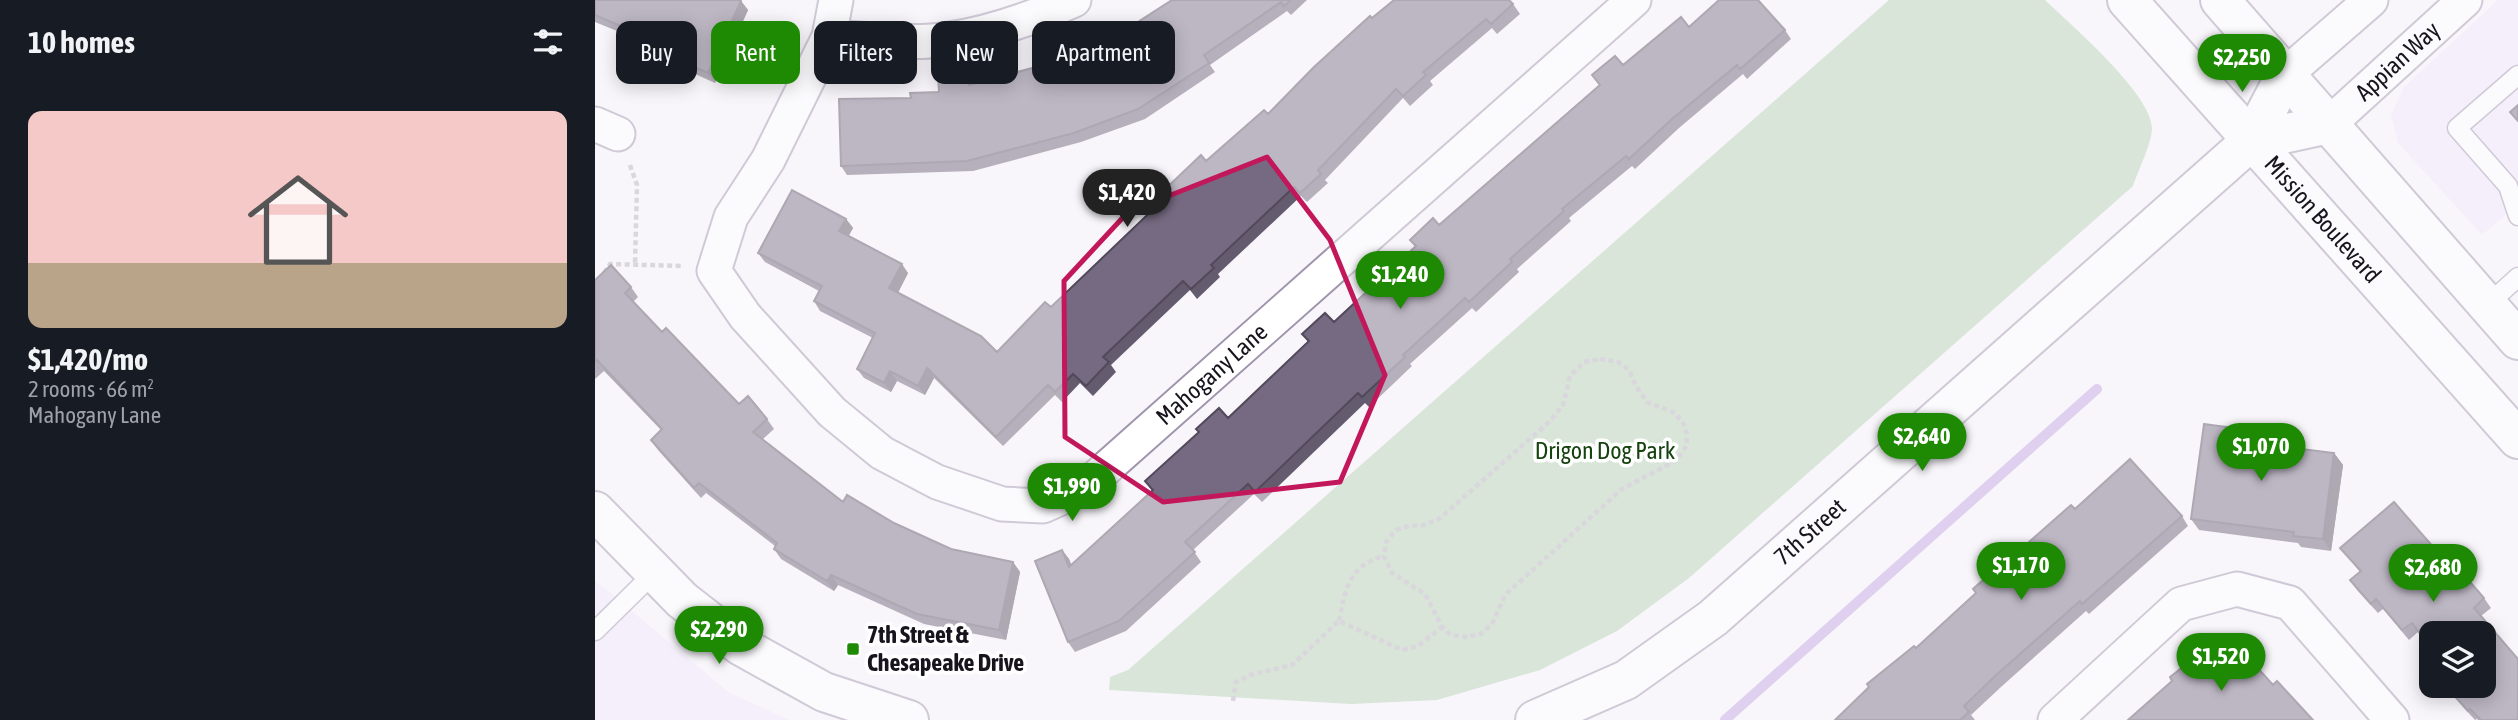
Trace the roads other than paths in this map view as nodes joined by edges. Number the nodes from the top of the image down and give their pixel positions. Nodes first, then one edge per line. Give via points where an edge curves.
1 (836, 0) edge
2 (1074, 0) edge
3 (1634, 0) edge
4 (2127, 0) edge
5 (2220, 0) edge
6 (2371, 0) edge
7 (2465, 0) edge
8 (832, 21) edge
9 (917, 40) edge
10 (814, 67) edge
11 (2286, 74) junction
12 (2518, 75) edge
13 (2329, 124) junction
14 (2251, 141) junction
15 (2518, 216) edge
16 (2518, 277) edge
17 (2487, 305) junction
18 (2518, 340) edge
19 (2518, 439) edge
20 (595, 511) edge
21 (655, 572) junction
22 (595, 631) edge
23 (909, 720) edge
24 (1535, 720) edge
25 (2055, 720) edge
26 (2392, 720) edge

1 - 8 street
2 - 9 street via 1032,19 949,40
3 - 10 street, Mahogany Lane via 1085,487 1043,506 1002,504 937,482 882,453 832,412 745,316 714,271 731,216 768,160
4 - 14 street, Mission Boulevard
5 - 11 street
6 - 11 street
7 - 13 street, Appian Way
11 - 13 street
11 - 14 street, 7th Street
12 - 15 lane via 2458,128 2508,186
13 - 14 street, 7th Street
13 - 17 street
14 - 19 street, Mission Boulevard
14 - 24 street, 7th Street via 1713,618 1626,680
16 - 17 lane
17 - 18 street
20 - 21 street
21 - 22 lane
21 - 23 street via 682,600 741,646 824,692
25 - 26 street via 2181,604 2237,589 2290,603

